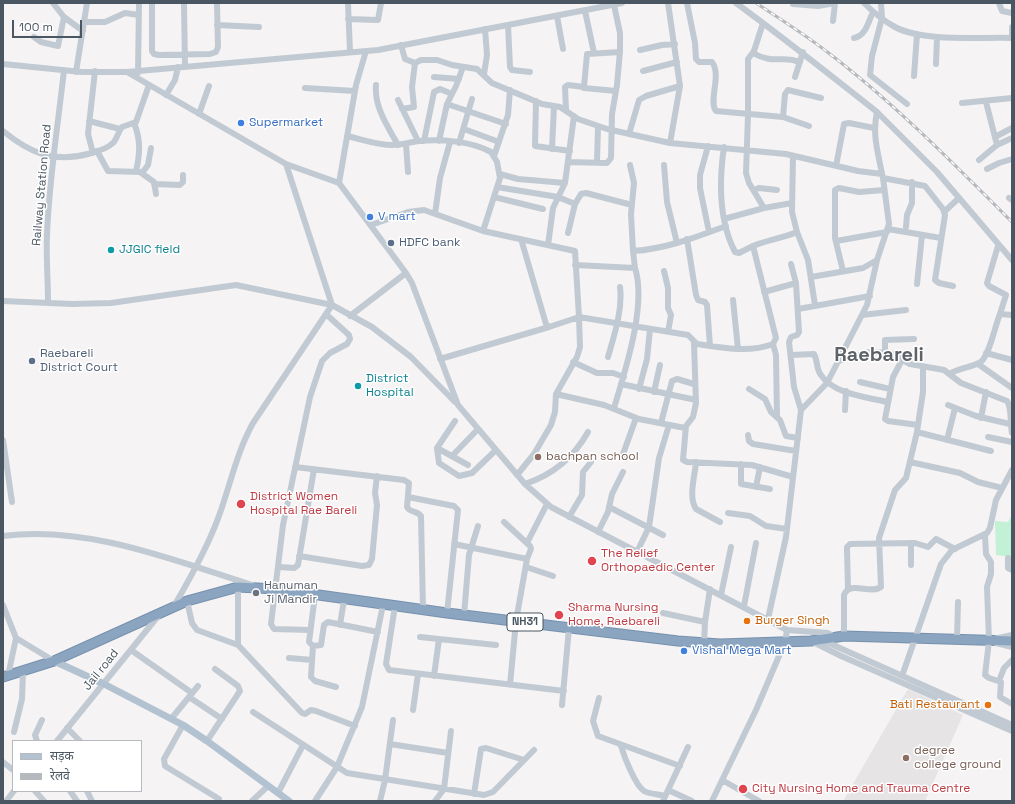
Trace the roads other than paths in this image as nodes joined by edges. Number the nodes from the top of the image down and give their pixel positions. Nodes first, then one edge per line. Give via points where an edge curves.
1 (53, 3) edge
2 (87, 3) edge
3 (140, 3) edge
4 (152, 3) edge
5 (184, 3) edge
6 (217, 3) edge
7 (348, 3) edge
8 (380, 3) edge
9 (622, 3) edge
10 (668, 3) edge
11 (687, 3) edge
12 (736, 3) edge
13 (864, 3) edge
14 (881, 3) edge
15 (999, 3) edge
16 (792, 4) dead end
17 (601, 5) edge
18 (614, 5) junction
19 (585, 11) junction
20 (873, 12) junction
21 (1012, 13) edge
22 (139, 15) junction
23 (557, 16) junction
24 (64, 17) junction
25 (882, 18) junction
26 (348, 19) junction
27 (833, 21) dead end
28 (84, 22) junction
29 (763, 23) junction
30 (217, 25) junction
31 (508, 25) junction
32 (258, 27) dead end
33 (1012, 28) edge
34 (485, 29) junction
35 (83, 30) junction
36 (917, 34) junction
37 (936, 36) junction
38 (34, 37) dead end
39 (854, 38) dead end
40 (1012, 38) edge
41 (675, 44) junction
42 (401, 45) junction
43 (563, 49) dead end
44 (640, 50) dead end
45 (366, 51) junction
46 (350, 52) junction
47 (620, 52) junction
48 (803, 52) junction
49 (594, 53) junction
50 (753, 53) junction
51 (184, 54) junction
52 (678, 62) junction
53 (799, 62) junction
54 (415, 63) junction
55 (3, 64) edge
56 (936, 64) dead end
57 (178, 66) junction
58 (185, 66) junction
59 (463, 67) junction
60 (64, 70) junction
61 (95, 71) junction
62 (138, 71) junction
63 (643, 71) dead end
64 (76, 72) junction
65 (127, 72) junction
66 (530, 72) dead end
67 (484, 74) junction
68 (914, 76) dead end
69 (434, 77) dead end
70 (795, 77) dead end
71 (138, 78) junction
72 (459, 79) junction
73 (149, 85) junction
74 (376, 85) dead end
75 (209, 86) dead end
76 (680, 86) junction
77 (305, 88) dead end
78 (584, 88) junction
79 (510, 90) junction
80 (355, 91) junction
81 (616, 91) junction
82 (452, 94) junction
83 (166, 95) junction
84 (821, 98) dead end
85 (1012, 98) edge
86 (472, 99) dead end
87 (398, 100) dead end
88 (536, 101) junction
89 (986, 102) junction
90 (962, 103) dead end
91 (447, 104) junction
92 (906, 104) dead end
93 (554, 106) junction
94 (402, 109) junction
95 (566, 110) junction
96 (468, 112) junction
97 (877, 112) junction
98 (199, 114) junction
99 (748, 115) junction
100 (574, 116) junction
101 (783, 117) junction
102 (89, 120) junction
103 (134, 123) junction
104 (506, 124) junction
105 (598, 126) junction
106 (809, 126) dead end
107 (874, 128) junction
108 (1012, 128) edge
109 (120, 129) junction
110 (464, 129) junction
111 (611, 130) junction
112 (3, 131) edge
113 (629, 134) junction
114 (347, 136) junction
115 (995, 137) junction
116 (1012, 138) edge
117 (421, 141) junction
118 (439, 141) junction
119 (450, 142) junction
120 (500, 142) junction
121 (459, 143) junction
122 (670, 143) junction
123 (406, 144) junction
124 (997, 144) junction
125 (398, 145) junction
126 (708, 146) junction
127 (724, 147) junction
128 (151, 148) dead end
129 (552, 149) junction
130 (746, 149) junction
131 (570, 151) junction
132 (95, 152) junction
133 (53, 156) junction
134 (494, 156) junction
135 (793, 156) junction
136 (1012, 159) edge
137 (979, 160) dead end
138 (569, 162) junction
139 (597, 162) junction
140 (286, 164) junction
141 (630, 165) dead end
142 (664, 165) dead end
143 (836, 166) junction
144 (988, 169) dead end
145 (139, 172) junction
146 (408, 172) dead end
147 (500, 174) junction
148 (183, 175) dead end
149 (883, 176) junction
150 (912, 182) junction
151 (338, 183) junction
152 (565, 183) junction
153 (154, 184) junction
154 (497, 187) junction
155 (754, 190) junction
156 (777, 190) dead end
157 (884, 190) junction
158 (156, 194) dead end
159 (494, 197) junction
160 (558, 197) junction
161 (959, 198) junction
162 (792, 203) junction
163 (575, 204) junction
164 (632, 204) junction
165 (764, 208) junction
166 (543, 209) dead end
167 (944, 211) junction
168 (435, 214) junction
169 (724, 219) junction
170 (371, 225) junction
171 (726, 226) junction
172 (906, 228) dead end
173 (483, 231) junction
174 (887, 231) junction
175 (709, 232) junction
176 (797, 232) junction
177 (568, 233) dead end
178 (922, 235) junction
179 (942, 238) junction
180 (522, 239) junction
181 (687, 239) junction
182 (836, 241) junction
183 (677, 243) junction
184 (548, 245) junction
185 (753, 246) junction
186 (998, 246) junction
187 (634, 251) junction
188 (877, 260) junction
189 (1012, 260) edge
190 (791, 264) dead end
191 (575, 265) junction
192 (635, 268) junction
193 (664, 271) dead end
194 (843, 271) junction
195 (406, 273) junction
196 (811, 277) junction
197 (796, 282) junction
198 (917, 284) dead end
199 (953, 286) dead end
200 (620, 287) dead end
201 (764, 292) junction
202 (1009, 294) edge
203 (870, 296) junction
204 (733, 300) dead end
205 (3, 302) edge
206 (48, 303) junction
207 (332, 305) junction
208 (815, 305) junction
209 (798, 309) junction
210 (906, 310) dead end
211 (1000, 314) junction
212 (327, 315) junction
213 (862, 315) junction
214 (1012, 315) edge
215 (350, 316) junction
216 (579, 317) junction
217 (616, 324) junction
218 (549, 327) junction
219 (634, 327) junction
220 (650, 330) junction
221 (668, 332) junction
222 (914, 339) dead end
223 (789, 342) junction
224 (694, 343) junction
225 (774, 343) junction
226 (710, 346) junction
227 (738, 349) junction
228 (885, 352) junction
229 (986, 353) junction
230 (791, 355) junction
231 (608, 357) dead end
232 (440, 359) junction
233 (902, 360) junction
234 (1012, 360) edge
235 (839, 361) junction
236 (573, 362) junction
237 (660, 364) dead end
238 (978, 364) junction
239 (923, 367) junction
240 (949, 374) junction
241 (624, 377) junction
242 (860, 382) dead end
243 (827, 383) junction
244 (621, 384) junction
245 (694, 384) junction
246 (890, 388) junction
247 (1012, 388) edge
248 (639, 389) junction
249 (749, 389) dead end
250 (846, 391) junction
251 (654, 392) junction
252 (986, 392) junction
253 (556, 394) junction
254 (668, 394) junction
255 (696, 400) junction
256 (887, 402) junction
257 (458, 405) junction
258 (948, 405) dead end
259 (1011, 406) edge
260 (614, 408) junction
261 (955, 408) junction
262 (801, 410) junction
263 (845, 410) dead end
264 (777, 417) junction
265 (636, 418) junction
266 (981, 418) junction
267 (454, 421) dead end
268 (661, 423) junction
269 (1010, 424) junction
270 (669, 425) junction
271 (918, 425) junction
272 (686, 428) junction
273 (478, 429) junction
274 (588, 432) dead end
275 (918, 432) junction
276 (1012, 433) edge
277 (748, 435) dead end
278 (988, 437) dead end
279 (798, 438) junction
280 (3, 440) edge
281 (947, 440) junction
282 (1012, 442) edge
283 (437, 448) junction
284 (496, 450) junction
285 (796, 451) junction
286 (991, 451) dead end
287 (452, 456) junction
288 (622, 457) dead end
289 (591, 462) dead end
290 (696, 462) junction
291 (910, 462) junction
292 (741, 464) junction
293 (468, 465) dead end
294 (295, 467) junction
295 (760, 467) junction
296 (314, 469) junction
297 (1012, 470) edge
298 (623, 472) dead end
299 (517, 475) junction
300 (377, 476) junction
301 (793, 476) junction
302 (525, 484) junction
303 (756, 487) junction
304 (1002, 488) junction
305 (770, 489) dead end
306 (408, 496) junction
307 (12, 502) dead end
308 (547, 504) junction
309 (609, 506) junction
310 (728, 513) dead end
311 (569, 516) junction
312 (504, 522) dead end
313 (720, 522) dead end
314 (478, 526) dead end
315 (649, 527) junction
316 (787, 528) junction
317 (598, 532) junction
318 (663, 535) dead end
319 (3, 536) edge
320 (985, 536) junction
321 (527, 543) junction
322 (756, 543) dead end
323 (879, 543) junction
324 (911, 543) junction
325 (454, 544) junction
326 (731, 547) dead end
327 (470, 548) junction
328 (956, 549) junction
329 (638, 552) junction
330 (299, 556) junction
331 (1008, 558) dead end
332 (527, 559) junction
333 (911, 565) dead end
334 (196, 567) junction
335 (279, 567) junction
336 (526, 567) junction
337 (1012, 570) edge
338 (553, 576) dead end
339 (238, 587) junction
340 (258, 587) junction
341 (276, 589) junction
342 (710, 589) junction
343 (848, 589) junction
344 (315, 595) junction
345 (721, 595) junction
346 (344, 600) junction
347 (187, 601) junction
348 (958, 602) dead end
349 (383, 605) junction
350 (3, 606) edge
351 (174, 606) junction
352 (395, 606) junction
353 (744, 606) junction
354 (423, 610) junction
355 (161, 613) junction
356 (447, 613) junction
357 (663, 613) dead end
358 (464, 615) junction
359 (768, 619) junction
360 (516, 621) junction
361 (705, 622) junction
362 (340, 625) junction
363 (569, 628) junction
364 (310, 630) junction
365 (787, 630) junction
366 (378, 632) junction
367 (1012, 635) edge
368 (839, 636) junction
369 (420, 637) dead end
370 (16, 638) junction
371 (915, 638) junction
372 (439, 639) junction
373 (957, 639) junction
374 (815, 640) junction
375 (988, 641) junction
376 (1012, 641) edge
377 (785, 642) junction
378 (704, 643) junction
379 (238, 645) junction
380 (496, 645) dead end
381 (313, 646) junction
382 (1012, 647) edge
383 (131, 650) junction
384 (289, 658) dead end
385 (312, 660) junction
386 (1012, 660) edge
387 (54, 661) junction
388 (215, 669) dead end
389 (23, 671) junction
390 (418, 674) junction
391 (5, 676) edge
392 (434, 676) junction
393 (902, 676) junction
394 (999, 681) junction
395 (104, 684) junction
396 (510, 685) junction
397 (198, 686) dead end
398 (336, 687) dead end
399 (564, 691) junction
400 (191, 695) junction
401 (599, 698) dead end
402 (1012, 704) edge
403 (562, 705) dead end
404 (413, 710) dead end
405 (253, 712) dead end
406 (171, 719) junction
407 (222, 719) junction
408 (42, 720) dead end
409 (393, 720) dead end
410 (183, 725) junction
411 (1012, 725) edge
412 (355, 726) junction
413 (66, 728) junction
414 (451, 731) dead end
415 (1012, 731) edge
416 (14, 732) dead end
417 (37, 740) edge
418 (58, 740) edge
419 (79, 740) edge
420 (207, 741) junction
421 (303, 744) junction
422 (390, 744) junction
423 (621, 746) junction
424 (688, 747) dead end
425 (534, 750) dead end
426 (448, 753) junction
427 (524, 760) junction
428 (3, 762) edge
429 (680, 766) junction
430 (337, 767) junction
431 (12, 769) edge
432 (385, 780) junction
433 (722, 780) junction
434 (268, 786) junction
435 (444, 789) junction
436 (13, 792) edge
437 (36, 792) edge
438 (71, 792) edge
439 (88, 792) edge
440 (278, 793) junction
441 (474, 794) junction
442 (665, 795) edge
443 (219, 799) dead end
444 (713, 800) edge
445 (6, 801) edge
446 (44, 801) edge
447 (78, 801) edge
448 (92, 801) edge
449 (252, 801) edge
450 (289, 801) edge
451 (315, 801) edge
452 (380, 801) edge
453 (435, 801) edge
454 (692, 801) edge
455 (759, 801) edge

1 - 24 street
2 - 28 street
3 - 22 street
4 - 51 street via 154,54
5 - 51 street
6 - 30 street
7 - 26 street
8 - 26 street via 378,20
9 - 18 street
10 - 41 street
11 - 99 street via 696,59 699,62 712,62 714,65 714,109 719,112
12 - 29 street
13 - 20 street
14 - 25 street
15 - 21 street via 1002,11
16 - 27 street via 818,6 835,3
17 - 18 street
17 - 19 street
18 - 47 street via 620,33
19 - 23 street
19 - 49 street
20 - 25 street
20 - 39 street via 864,32
22 - 28 street via 125,13 105,22
22 - 62 street
23 - 31 street
23 - 43 street
24 - 35 street
24 - 38 street via 58,46 41,42
25 - 36 street via 896,28
25 - 92 street via 870,75
26 - 46 street
28 - 35 street
29 - 48 street
29 - 50 street
30 - 32 street
30 - 51 street via 216,52
31 - 34 street
31 - 66 street via 510,67 512,70
33 - 40 street
34 - 42 street
34 - 67 street via 487,55
35 - 64 street
36 - 37 street
36 - 68 street
37 - 40 street
37 - 56 street
41 - 44 street via 662,44
41 - 52 street
42 - 45 street
42 - 54 street via 405,58
45 - 46 street
45 - 80 street
46 - 58 street
47 - 49 street
47 - 81 street
48 - 53 street
48 - 97 street
49 - 78 street via 587,55
50 - 53 street via 766,60
50 - 99 street via 747,62
51 - 58 street
52 - 63 street
52 - 76 street
53 - 70 street
54 - 59 street via 421,60 437,60
54 - 94 street via 412,87 414,107
55 - 60 street
57 - 58 street
57 - 62 street
57 - 83 street via 175,80
59 - 67 street via 477,69
59 - 72 street
60 - 64 street
60 - 133 street, Railway Station Road
61 - 64 street
61 - 65 street
61 - 102 street
62 - 65 street
62 - 71 street
65 - 71 street
67 - 79 street via 492,83
69 - 72 street
71 - 73 street
72 - 82 street
73 - 83 street
73 - 103 street
74 - 125 street via 378,106
75 - 98 street
76 - 113 street via 639,100
76 - 122 street
77 - 80 street
78 - 81 street
78 - 95 street via 565,86
79 - 88 street
79 - 104 street via 510,108
80 - 114 street
81 - 111 street via 612,106
82 - 91 street
82 - 117 street via 440,89 434,92
83 - 98 street
84 - 101 street via 788,90 785,94
85 - 89 street
86 - 96 street
87 - 94 street
88 - 93 street
88 - 129 street via 534,144 536,147
89 - 90 street
89 - 115 street
91 - 96 street
91 - 118 street
93 - 95 street
93 - 129 street
94 - 117 street
95 - 100 street
96 - 104 street
96 - 110 street
97 - 107 street
97 - 161 street via 920,154
98 - 140 street
99 - 101 street
99 - 130 street
100 - 105 street
100 - 131 street
101 - 106 street
102 - 109 street
102 - 132 street via 88,134
103 - 109 street
103 - 145 street via 139,136
104 - 120 street
105 - 111 street
105 - 139 street
107 - 143 street via 844,124
107 - 149 street
108 - 115 street
109 - 132 street via 114,142
110 - 120 street
110 - 121 street
111 - 113 street
111 - 139 street via 610,161
112 - 133 street via 25,148
113 - 122 street
114 - 125 street via 386,145
114 - 151 street
115 - 124 street
116 - 124 street
117 - 118 street
117 - 123 street
118 - 119 street
119 - 121 street
119 - 168 street via 440,178
120 - 134 street
121 - 134 street via 487,150
122 - 126 street
123 - 125 street
123 - 146 street
124 - 137 street
126 - 127 street
126 - 175 street via 700,175 700,188
127 - 130 street
127 - 169 street via 721,178
128 - 145 street via 148,165
129 - 131 street
130 - 135 street
130 - 155 street via 746,177
131 - 138 street
132 - 133 street via 67,158
132 - 145 street via 108,171
133 - 206 street, Railway Station Road via 47,236
134 - 147 street
135 - 143 street
135 - 162 street
136 - 144 street
138 - 139 street
138 - 152 street
140 - 151 street
140 - 207 street
141 - 164 street via 634,183
142 - 183 street via 666,202
143 - 149 street
145 - 153 street
147 - 152 street via 518,179
147 - 154 street
148 - 153 street via 180,185
149 - 150 street
149 - 157 street
150 - 167 street via 925,186
150 - 172 street via 912,203 907,215
151 - 170 street
152 - 160 street
153 - 158 street
154 - 159 street
154 - 160 street
155 - 156 street
155 - 165 street
157 - 174 street
157 - 182 street via 859,192 836,188
159 - 166 street
159 - 173 street
160 - 163 street
160 - 184 street via 553,208
161 - 167 street
161 - 186 street
162 - 165 street
162 - 176 street
163 - 164 street via 579,196 586,193
163 - 177 street
164 - 187 street
165 - 169 street
167 - 179 street
168 - 170 street via 413,210
168 - 173 street
169 - 171 street
170 - 195 street
171 - 175 street
171 - 185 street via 734,252 739,253
173 - 180 street
174 - 178 street
174 - 182 street
174 - 188 street
175 - 181 street
176 - 185 street
176 - 196 street via 808,260
178 - 179 street
178 - 198 street
179 - 199 street via 935,280
180 - 184 street
180 - 218 street
181 - 183 street
181 - 226 street via 696,295 698,300 707,305
182 - 194 street
183 - 187 street
184 - 191 street via 575,251
185 - 201 street
186 - 189 street
186 - 202 street via 988,283 989,286
187 - 192 street
188 - 194 street via 868,266
188 - 203 street
190 - 197 street
191 - 192 street
191 - 216 street
192 - 219 street via 639,288
193 - 221 street via 671,315
194 - 196 street
195 - 215 street
195 - 232 street
196 - 208 street
197 - 201 street
197 - 209 street
200 - 217 street
201 - 225 street
202 - 211 street
203 - 208 street
203 - 213 street
204 - 227 street
205 - 206 street
206 - 207 street via 111,303 236,285
207 - 212 street
207 - 215 street
208 - 209 street
209 - 223 street via 799,334
210 - 213 street
211 - 214 street
211 - 229 street
212 - 294 street via 349,335 350,339 347,344 330,353 322,361 310,397
212 - 334 street via 253,423 242,444 220,514
213 - 235 street
215 - 257 street via 372,328 411,357
216 - 217 street
216 - 218 street
216 - 236 street via 580,347
217 - 219 street
217 - 231 street
218 - 232 street
219 - 220 street
219 - 241 street
220 - 221 street
220 - 248 street via 647,359
221 - 224 street via 688,334
222 - 228 street via 885,340
223 - 225 street
223 - 230 street
224 - 226 street
224 - 245 street
225 - 227 street via 760,349
225 - 264 street
226 - 227 street
228 - 233 street
228 - 235 street via 869,352
229 - 234 street
229 - 238 street
230 - 243 street via 814,354 819,373
230 - 262 street via 794,387
232 - 257 street
233 - 239 street
233 - 246 street
235 - 243 street
236 - 241 street via 597,373 613,373
236 - 253 street
237 - 251 street
238 - 240 street via 961,367
238 - 247 street
239 - 240 street via 944,370
239 - 271 street via 923,392
240 - 252 street via 961,383
241 - 244 street
242 - 246 street
243 - 250 street
243 - 262 street
244 - 248 street
244 - 260 street
245 - 254 street via 673,380
245 - 255 street
246 - 256 street
248 - 251 street
249 - 264 street via 763,397 771,412
250 - 256 street
250 - 263 street
251 - 254 street
252 - 259 street via 1007,401
252 - 266 street
253 - 260 street
253 - 299 street via 551,425 534,454
254 - 255 street
254 - 268 street
255 - 272 street via 693,417
256 - 271 street via 884,417 886,420
257 - 273 street
258 - 261 street
259 - 269 street
260 - 265 street
261 - 266 street
261 - 281 street
262 - 279 street
264 - 279 street via 786,436
265 - 268 street
265 - 288 street
266 - 269 street
267 - 283 street
268 - 270 street
269 - 276 street
270 - 272 street
270 - 315 street via 659,458
271 - 275 street
272 - 290 street via 682,457 685,461
273 - 284 street
273 - 287 street
274 - 302 street via 562,465
275 - 281 street
275 - 291 street
277 - 285 street via 752,444
278 - 282 street
279 - 285 street
280 - 307 street
281 - 286 street
283 - 284 street via 439,463 459,476 472,474
283 - 287 street
284 - 299 street
285 - 301 street
287 - 293 street
289 - 311 street via 583,472 582,495
290 - 292 street
290 - 313 street via 692,498 694,506
291 - 304 street via 960,473 978,482
291 - 323 street via 905,481 895,490
292 - 295 street
292 - 303 street via 741,484
294 - 296 street
294 - 335 street via 283,524
295 - 301 street
295 - 303 street
296 - 300 street
296 - 330 street
297 - 304 street
298 - 309 street
299 - 302 street
300 - 306 street via 407,481 410,486
300 - 330 street via 377,505 372,559 369,565
301 - 316 street
302 - 308 street
303 - 305 street
304 - 320 street via 994,506 990,528
306 - 325 street via 457,508
306 - 354 street via 408,509 421,516
308 - 311 street
308 - 321 street
309 - 315 street
309 - 317 street
310 - 316 street via 750,516 762,525
311 - 317 street
312 - 321 street
314 - 327 street
315 - 318 street
315 - 329 street
316 - 359 street
317 - 329 street
319 - 334 street via 47,533 72,536 126,547
320 - 328 street
320 - 375 street via 986,554 991,562 987,587
321 - 332 street via 531,549
322 - 353 street
323 - 324 street
323 - 343 street via 850,544 847,547
323 - 343 street via 881,587 877,590
324 - 328 street via 928,547 936,539
324 - 333 street
325 - 327 street
325 - 356 street
326 - 345 street
327 - 332 street
327 - 358 street
328 - 371 street via 947,554 941,564
329 - 342 street
330 - 335 street via 296,567
331 - 337 street via 1008,568
332 - 336 street
334 - 340 street
334 - 351 street
335 - 341 street
336 - 338 street
336 - 360 street
339 - 340 highway, NH31
339 - 347 highway, NH31
339 - 379 street
340 - 341 highway, NH31
341 - 344 highway, NH31
341 - 364 street via 272,628
342 - 345 street
342 - 361 street
343 - 368 street via 844,595
344 - 346 highway, NH31
344 - 364 street
345 - 353 street
346 - 349 highway, NH31
346 - 362 street
347 - 351 highway, NH31
347 - 379 street via 192,623 197,630
348 - 373 street
349 - 352 highway, NH31
349 - 366 street
350 - 370 street
351 - 355 highway, NH31
352 - 354 highway, NH31
352 - 390 street via 387,668
353 - 359 street
354 - 356 highway, NH31
355 - 383 street, Jail road
355 - 387 highway, NH31
356 - 358 highway, NH31
357 - 361 street
358 - 360 highway, NH31
359 - 365 street
360 - 363 highway, NH31
360 - 396 street
361 - 378 street
362 - 366 street
362 - 381 street via 325,623 321,645
363 - 378 highway, NH31
363 - 399 street
364 - 381 street via 309,642
365 - 368 street
365 - 377 street
366 - 412 street via 366,695
367 - 375 street
368 - 371 highway, NH31
368 - 374 highway, NH31
369 - 372 street
370 - 387 street
370 - 391 street
371 - 373 highway, NH31
371 - 393 street
372 - 380 street
372 - 392 street
373 - 375 highway, NH31
374 - 377 highway, NH31
374 - 393 street
374 - 415 street via 841,656
375 - 376 highway, NH31
375 - 382 street
375 - 394 street via 985,675
377 - 378 highway, NH31
377 - 433 street
379 - 412 street via 302,713 316,711
381 - 385 street
383 - 395 street, Jail road
383 - 400 street
384 - 385 street
385 - 398 street via 312,679
386 - 394 street via 1001,672
387 - 389 highway, NH31
387 - 395 main road
388 - 407 street via 238,686 240,691
389 - 391 highway, NH31
389 - 416 street via 22,699
390 - 392 street
390 - 404 street
392 - 396 street
393 - 411 street
394 - 402 street via 1000,697
395 - 406 main road
395 - 413 street, Jail road
396 - 399 street
397 - 400 street
399 - 403 street
400 - 406 street
400 - 407 street
401 - 423 street via 593,715 594,729 598,736
405 - 421 street
406 - 410 main road
407 - 420 street
408 - 417 street via 35,735
409 - 422 street
410 - 420 main road
410 - 443 street via 164,759 165,766
412 - 430 street
413 - 418 street, Jail road
413 - 419 street
414 - 426 street
420 - 434 main road
421 - 430 street
421 - 440 street
422 - 426 street
422 - 432 street
423 - 429 street
423 - 442 street via 624,759 642,788 648,792
424 - 429 street
425 - 427 street
426 - 435 street
427 - 441 street via 494,792
427 - 441 street via 486,748 481,749
428 - 431 street
429 - 442 street
430 - 432 street via 353,775
430 - 451 street
432 - 435 street
432 - 452 street
433 - 444 street
433 - 455 street
434 - 440 main road
434 - 449 street
435 - 441 street
435 - 453 street
436 - 445 street
437 - 446 street
438 - 447 street
439 - 448 street
440 - 450 main road
442 - 454 street

